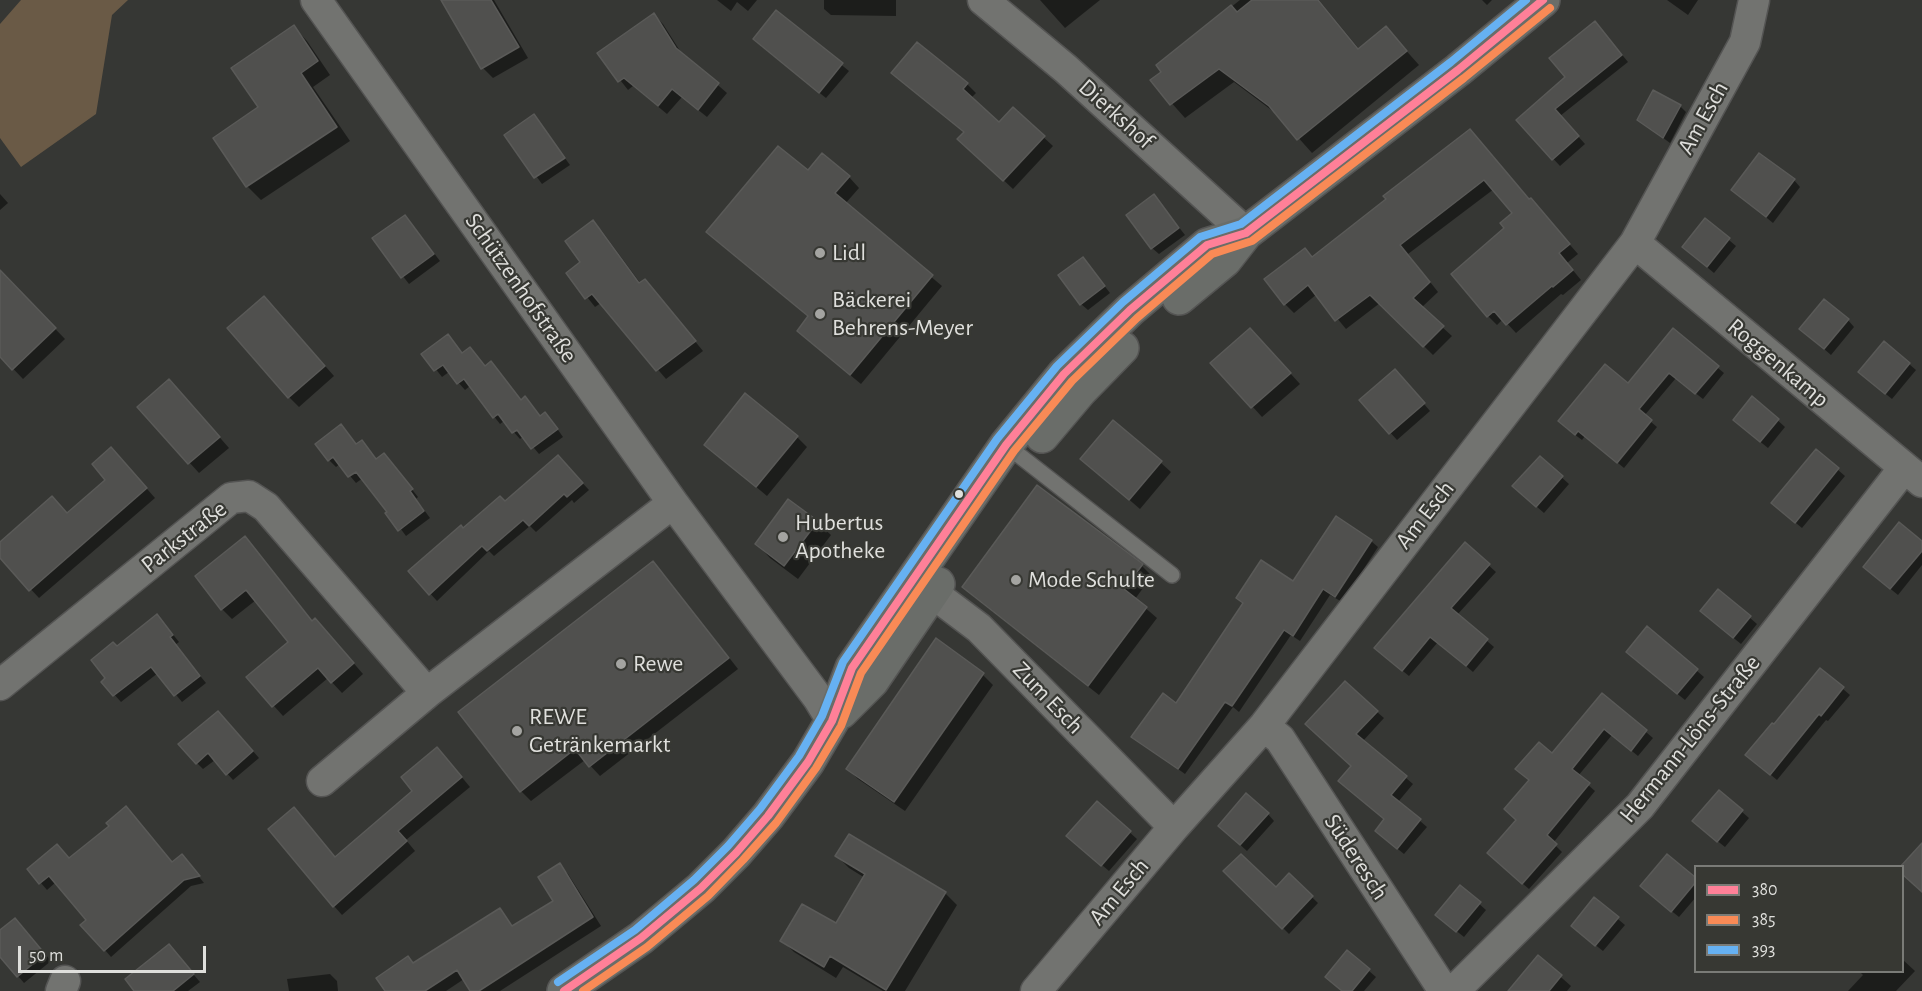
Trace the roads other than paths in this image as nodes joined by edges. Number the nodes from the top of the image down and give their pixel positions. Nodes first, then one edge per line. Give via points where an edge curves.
1 (316, 0) edge
2 (983, 0) edge
3 (1543, 0) edge
4 (1754, 0) edge
5 (1246, 233) junction
6 (1635, 243) junction
7 (1015, 451) junction
8 (1913, 475) edge
9 (673, 503) junction
10 (1172, 575) dead end
11 (923, 585) junction
12 (0, 685) edge
13 (427, 693) junction
14 (832, 721) junction
15 (1264, 726) junction
16 (322, 781) dead end
17 (1174, 827) junction
18 (564, 991) edge
19 (1036, 991) edge
20 (1444, 991) edge
21 (1454, 991) edge

1 - 9 street, Schützenhofstraße
2 - 5 street, Dierkshof via 1066,69
3 - 5 main road
4 - 6 street, Am Esch via 1745,42
5 - 7 main road via 1225,261 1136,334
6 - 8 street, Roggenkamp
6 - 15 street, Am Esch
7 - 10 lane
7 - 11 main road
8 - 21 street, Hermann-Löns-Straße via 1640,806
9 - 13 street
9 - 14 street, Schützenhofstraße
11 - 14 main road via 872,681
11 - 17 street, Zum Esch via 979,628
12 - 13 street, Parkstraße via 231,498 249,496 266,507
13 - 16 street
14 - 18 main road via 768,816 722,867 640,938
15 - 17 street, Am Esch
15 - 20 street, Süderesch via 1280,739
17 - 19 street, Am Esch

